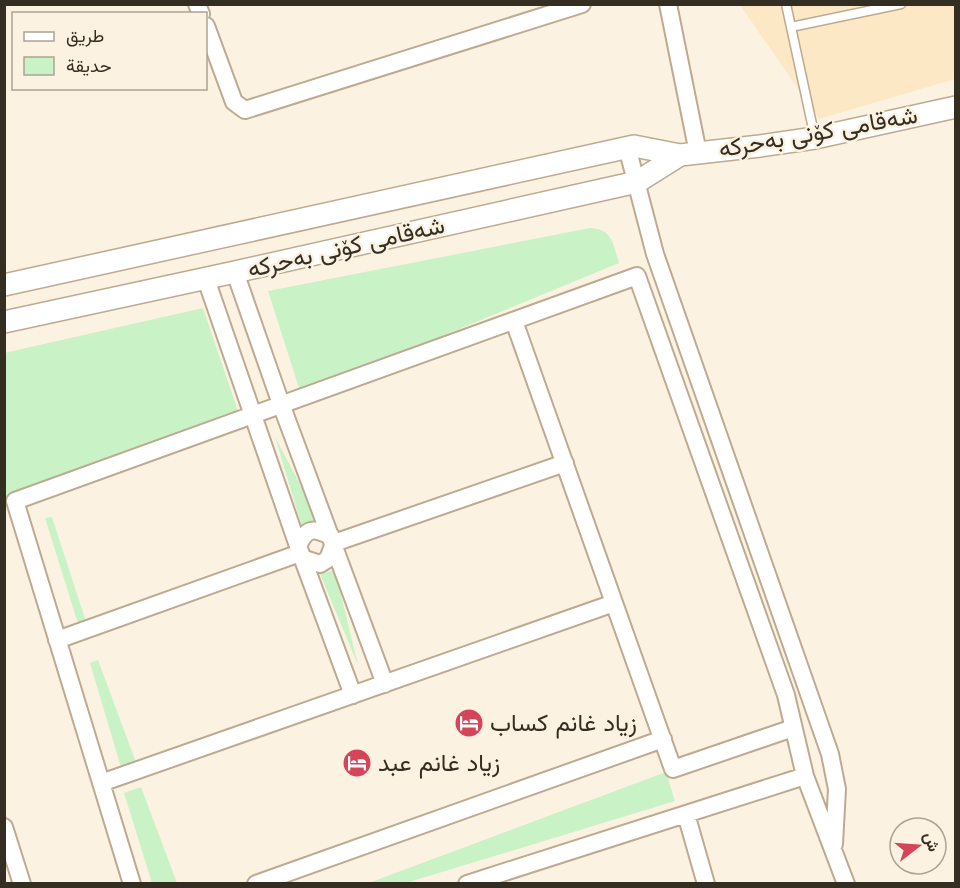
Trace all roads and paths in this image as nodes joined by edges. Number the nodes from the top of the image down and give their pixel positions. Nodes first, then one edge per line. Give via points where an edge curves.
1 (582, 4) edge
2 (668, 4) edge
3 (786, 4) edge
4 (901, 4) edge
5 (791, 27) junction
6 (207, 29) edge
7 (956, 107) edge
8 (815, 138) junction
9 (627, 147) junction
10 (689, 154) junction
11 (637, 182) junction
12 (235, 272) junction
13 (207, 279) junction
14 (4, 285) edge
15 (514, 321) junction
16 (4, 322) edge
17 (281, 404) junction
18 (254, 414) junction
19 (565, 463) junction
20 (333, 540) junction
21 (300, 553) junction
22 (614, 603) junction
23 (57, 640) junction
24 (385, 684) junction
25 (353, 695) junction
26 (793, 728) junction
27 (663, 739) junction
28 (805, 776) junction
29 (101, 783) junction
30 (686, 814) junction
31 (4, 826) edge
32 (835, 854) junction
33 (22, 883) edge
34 (132, 884) edge
35 (256, 884) edge
36 (467, 884) edge
37 (706, 884) edge
38 (846, 884) edge

1 - 6 street via 245,110 234,102
2 - 10 street
3 - 5 lane
4 - 5 lane
5 - 8 lane
7 - 8 street, شەقامی کۆنی بەحرکە
8 - 10 street, شەقامی کۆنی بەحرکە
9 - 10 street, شەقامی کۆنی بەحرکە
9 - 11 street
9 - 14 street, شەقامی کۆنی بەحرکە
10 - 11 street, شەقامی کۆنی بەحرکە
11 - 12 street, شەقامی کۆنی بەحرکە
11 - 32 street via 655,254 830,754 837,789
12 - 13 street, شەقامی کۆنی بەحرکە
12 - 17 street
13 - 16 street, شەقامی کۆنی بەحرکە
13 - 18 street
15 - 17 street
15 - 19 street
15 - 26 street via 637,276 786,695
17 - 18 street
17 - 20 street
18 - 21 street
18 - 23 street via 15,501
19 - 20 street
19 - 22 street
20 - 21 street via 321,531 310,531 303,537
20 - 21 street via 331,555 324,562 315,564
20 - 24 street
21 - 23 street
21 - 25 street
22 - 24 street
22 - 27 street
23 - 29 street
24 - 25 street
25 - 29 street
26 - 27 street via 673,769
26 - 28 street
27 - 35 street
28 - 30 street
28 - 32 street
29 - 34 street
30 - 36 street
30 - 37 street
31 - 33 street
32 - 38 street

